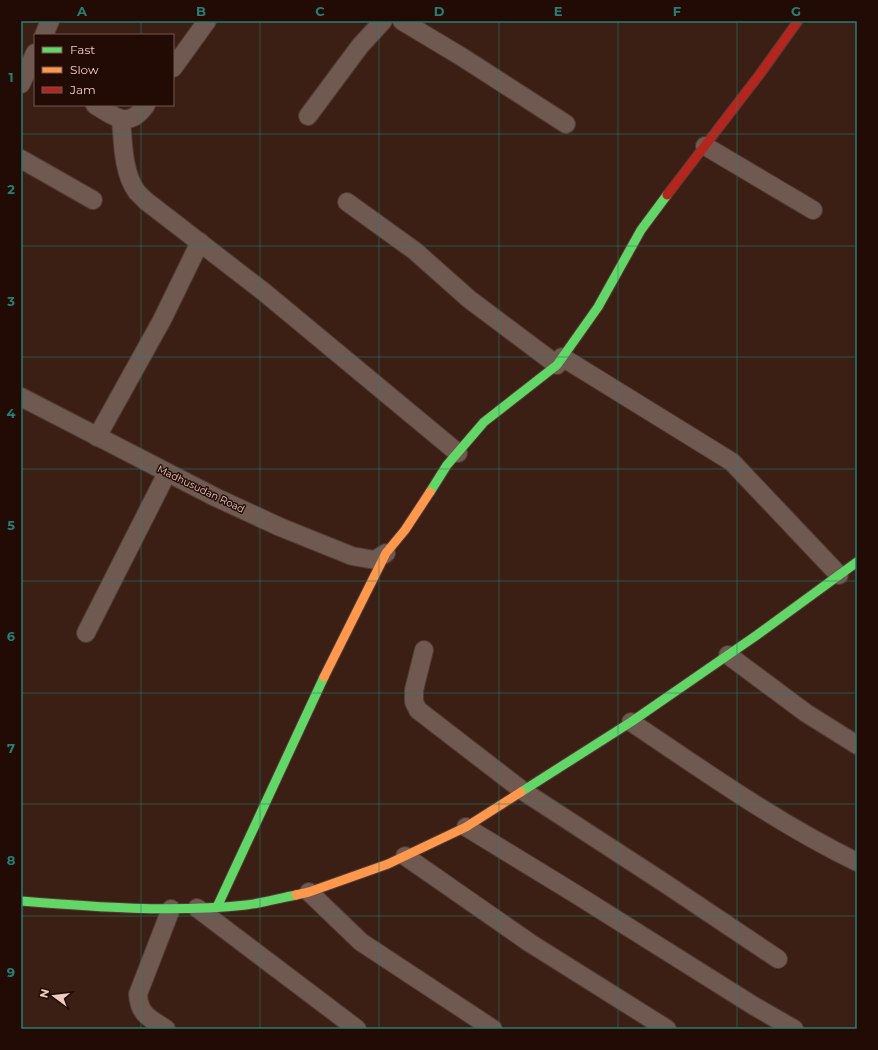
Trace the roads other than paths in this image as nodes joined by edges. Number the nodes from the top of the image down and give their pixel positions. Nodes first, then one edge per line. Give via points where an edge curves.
1 (50, 21) edge
2 (207, 21) edge
3 (384, 21) edge
4 (402, 21) edge
5 (798, 21) edge
6 (44, 34) edge
7 (31, 58) edge
8 (174, 67) edge
9 (21, 84) edge
10 (97, 106) edge
11 (145, 106) edge
12 (308, 116) dead end
13 (121, 120) junction
14 (566, 124) dead end
15 (705, 146) junction
16 (21, 159) edge
17 (93, 200) dead end
18 (347, 202) dead end
19 (813, 210) dead end
20 (200, 242) junction
21 (560, 361) junction
22 (21, 397) edge
23 (97, 437) junction
24 (458, 453) junction
25 (167, 473) junction
26 (386, 553) junction
27 (857, 562) edge
28 (839, 575) junction
29 (86, 633) dead end
30 (424, 650) dead end
31 (728, 654) junction
32 (631, 722) junction
33 (857, 745) edge
34 (523, 791) junction
35 (466, 828) junction
36 (405, 856) junction
37 (857, 862) edge
38 (309, 892) junction
39 (22, 902) edge
40 (217, 907) junction
41 (197, 908) junction
42 (171, 909) junction
43 (778, 959) dead end
44 (166, 1029) edge
45 (358, 1029) edge
46 (493, 1029) edge
47 (667, 1029) edge
48 (794, 1029) edge

1 - 6 street
2 - 8 street
3 - 12 street via 360,46
4 - 14 street
5 - 15 street
7 - 9 street
10 - 13 street
11 - 13 street via 131,120
13 - 20 street via 124,158 131,182 137,192
15 - 19 street
15 - 21 street via 641,230 598,307
16 - 17 street
18 - 21 street via 415,251 469,299
20 - 23 street via 162,320
20 - 24 street
21 - 24 street via 484,422
21 - 28 street via 732,462
22 - 23 street, Madhusudan Road
23 - 25 street, Madhusudan Road
24 - 26 street
25 - 26 street, Madhusudan Road via 273,524 352,556 375,560
25 - 29 street
26 - 40 street via 311,703
27 - 28 street
28 - 31 street
30 - 34 street via 414,690 414,702 418,710
31 - 32 street
31 - 33 street via 806,713
32 - 34 street
32 - 37 street via 739,794
34 - 35 street
34 - 43 street
35 - 36 street
35 - 48 street
36 - 38 street
36 - 47 street via 530,943
38 - 40 street via 247,905
38 - 46 street via 361,942
39 - 42 street
40 - 41 street
41 - 42 street
41 - 45 street
42 - 44 street via 138,994 139,1005 146,1016

